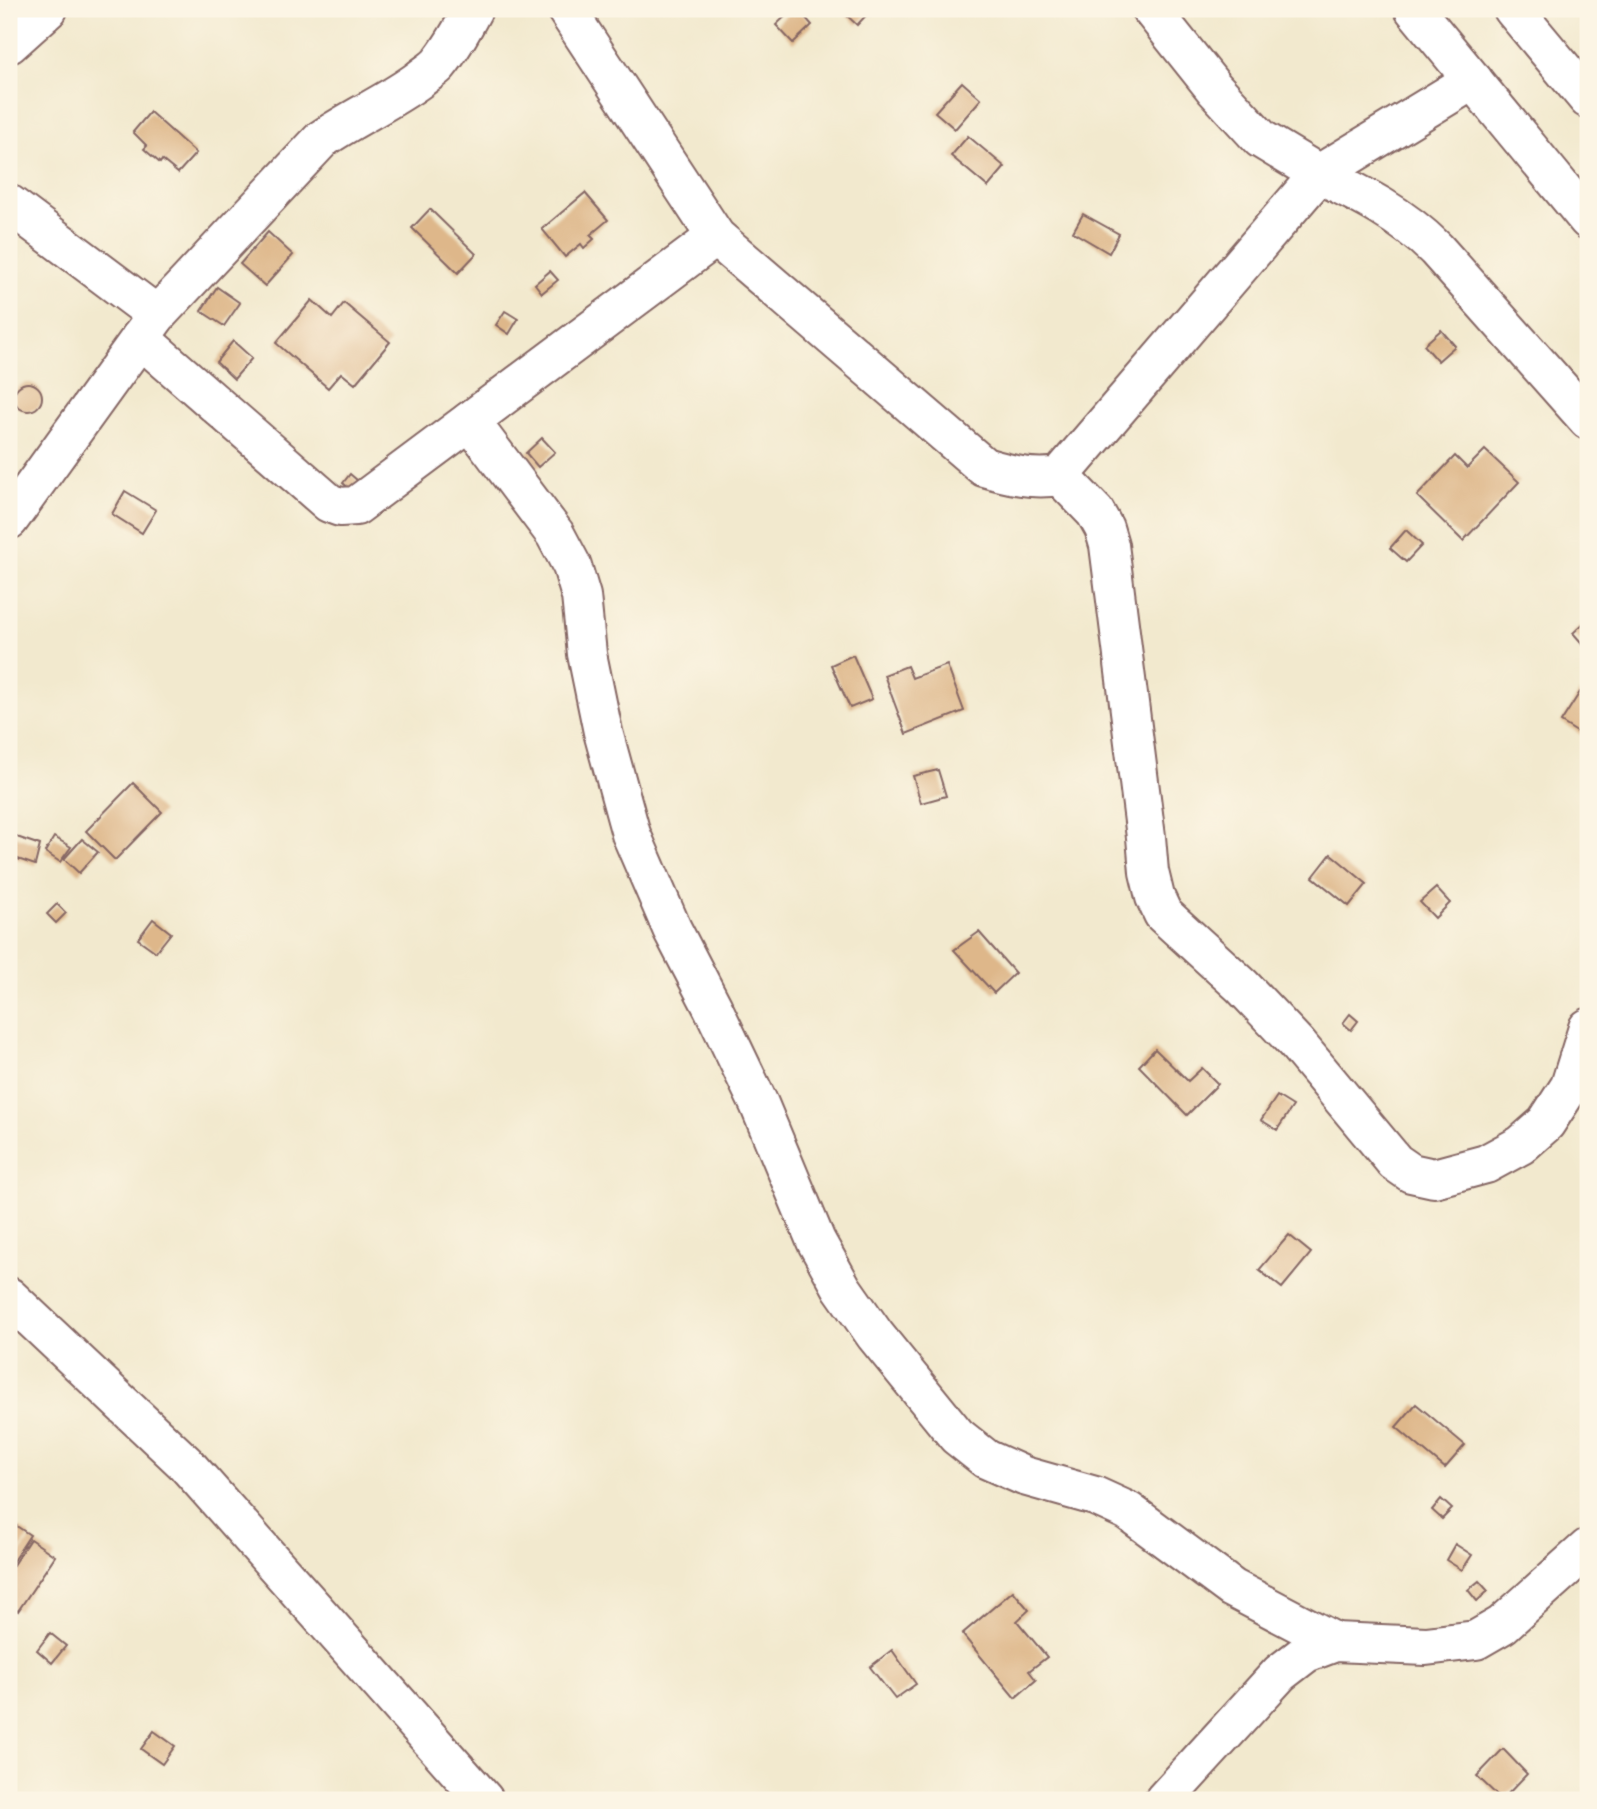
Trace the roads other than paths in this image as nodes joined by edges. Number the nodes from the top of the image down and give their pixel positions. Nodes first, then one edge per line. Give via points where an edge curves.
1 (48, 9) edge
2 (473, 9) edge
3 (566, 9) edge
4 (1151, 9) edge
5 (1414, 9) edge
6 (1513, 9) edge
7 (9, 44) edge
8 (1473, 80) junction
9 (1588, 99) edge
10 (1319, 174) junction
11 (9, 204) edge
12 (1588, 220) edge
13 (716, 237) junction
14 (148, 327) junction
15 (1588, 420) edge
16 (470, 421) junction
17 (1060, 476) junction
18 (9, 520) edge
19 (1588, 1028) edge
20 (9, 1297) edge
21 (1588, 1548) edge
22 (1335, 1642) junction
23 (484, 1800) edge
24 (1164, 1800) edge

1 - 7 street
2 - 14 street via 437,66 322,139
3 - 13 street
4 - 10 street via 1261,139
5 - 8 street
6 - 9 street
8 - 10 street
8 - 12 street
10 - 15 street via 1419,231
10 - 17 street
11 - 14 street
13 - 16 street
13 - 17 street via 984,467 1018,477
14 - 16 street via 329,503 340,507 356,506
14 - 18 street
16 - 22 street via 555,534 572,566 603,732 631,834 672,929 760,1104 816,1241 875,1335 957,1436 986,1459 1128,1511 1232,1588
17 - 19 street via 1095,512 1109,545 1154,897 1163,914 1297,1044 1395,1162 1411,1173 1434,1178 1486,1164 1521,1145 1546,1123 1570,1086
20 - 23 street via 185,1463
21 - 22 street via 1502,1625 1476,1640 1426,1646
22 - 24 street via 1306,1653 1280,1673

